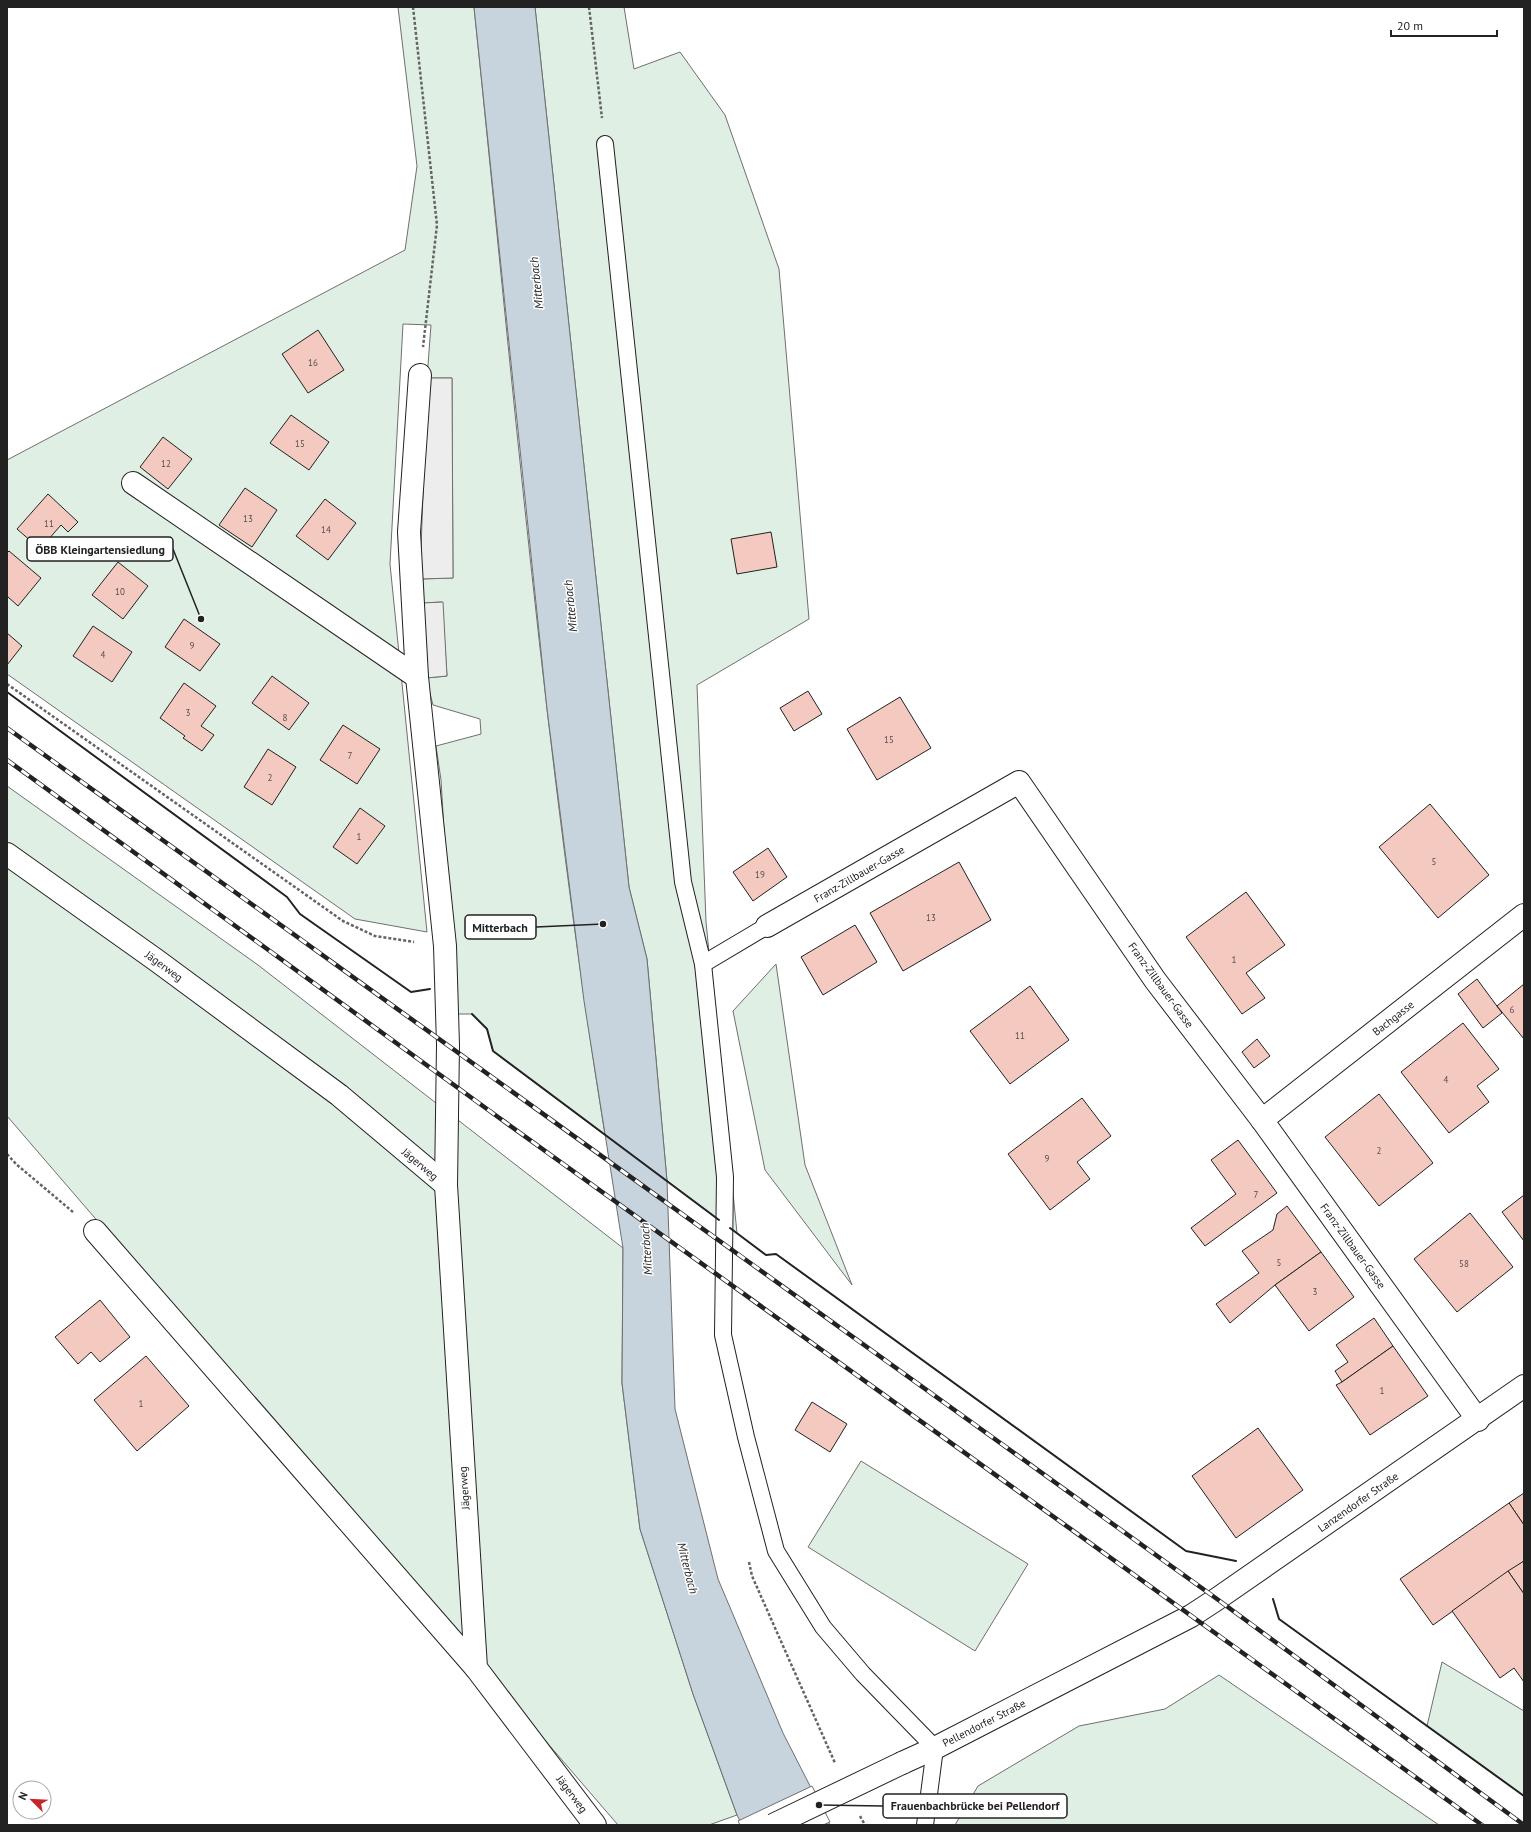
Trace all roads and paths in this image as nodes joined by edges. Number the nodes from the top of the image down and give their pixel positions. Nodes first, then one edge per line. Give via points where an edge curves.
1 (413, 7) edge
2 (590, 7) edge
3 (605, 144) joint
4 (420, 375) joint
5 (133, 483) dead end
6 (417, 677) junction
7 (7, 684) edge
8 (7, 854) edge
9 (1524, 916) edge
10 (767, 926) joint
11 (445, 946) junction
12 (703, 964) junction
13 (1262, 1120) junction
14 (7, 1154) edge
15 (446, 1185) junction
16 (95, 1231) joint
17 (1524, 1386) edge
18 (1478, 1420) junction
19 (1191, 1616) joint
20 (476, 1668) junction
21 (935, 1748) junction
22 (595, 1825) edge
23 (773, 1825) edge
24 (925, 1825) edge

1 - 4 path via 437,225
2 - 3 path
3 - 12 lane via 683,882
4 - 6 street via 409,532
5 - 6 street
6 - 11 street
7 - 11 path via 343,921 375,936
8 - 15 street, Jägerweg via 340,1095
9 - 13 street, Bachgasse
10 - 12 lane
10 - 13 street, Franz-Zillbauer-Gasse via 1019,782 1155,980
11 - 15 street via 448,1045
12 - 21 lane via 725,1177 723,1335 776,1551 823,1627 863,1674
13 - 18 street, Franz-Zillbauer-Gasse
14 - 16 path
15 - 20 street, Jägerweg
16 - 20 street, Jägerweg
17 - 18 street, Lanzendorfer Straße
18 - 19 street, Lanzendorfer Straße
19 - 21 street, Pellendorfer Straße
20 - 22 street, Jägerweg
21 - 23 street, Pellendorfer Straße, bridge
21 - 24 lane

